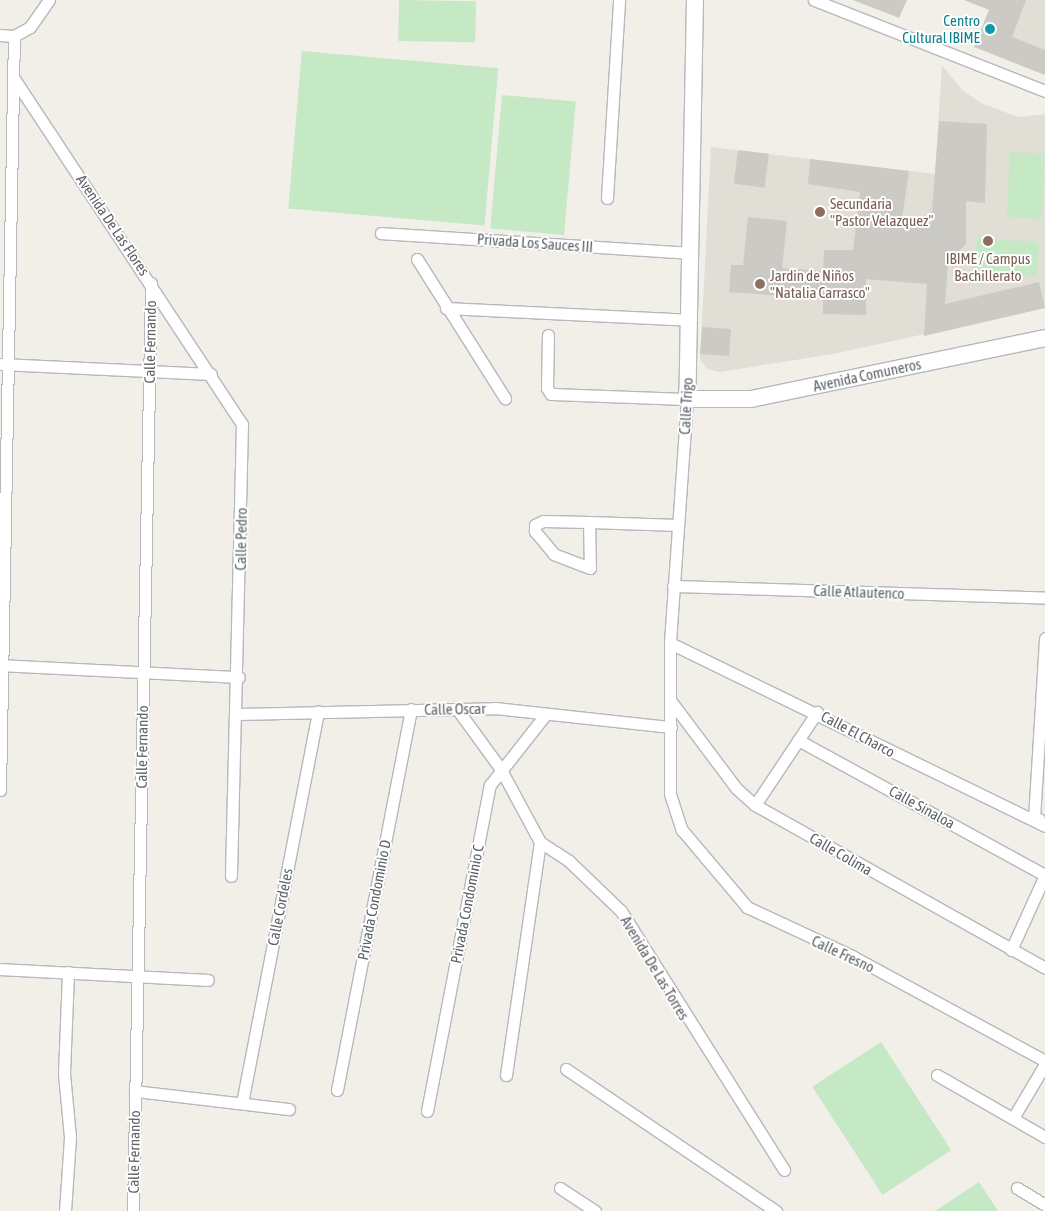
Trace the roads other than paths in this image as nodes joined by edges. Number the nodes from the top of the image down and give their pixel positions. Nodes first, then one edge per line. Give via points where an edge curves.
1 (49, 0) edge
2 (619, 0) edge
3 (695, 0) edge
4 (814, 0) edge
5 (0, 35) edge
6 (14, 36) junction
7 (14, 76) junction
8 (1045, 91) edge
9 (607, 198) dead end
10 (381, 233) dead end
11 (690, 252) junction
12 (417, 259) dead end
13 (151, 283) junction
14 (446, 308) junction
15 (688, 320) junction
16 (548, 335) dead end
17 (1045, 338) edge
18 (4, 364) edge
19 (150, 369) junction
20 (211, 374) junction
21 (505, 398) dead end
22 (687, 399) junction
23 (589, 522) junction
24 (678, 525) junction
25 (672, 586) junction
26 (1045, 598) edge
27 (1045, 638) edge
28 (670, 643) junction
29 (1, 665) edge
30 (144, 674) junction
31 (239, 677) junction
32 (670, 700) junction
33 (457, 709) junction
34 (411, 710) junction
35 (318, 711) junction
36 (817, 712) junction
37 (238, 714) junction
38 (545, 714) junction
39 (671, 727) junction
40 (798, 740) junction
41 (500, 768) junction
42 (0, 790) edge
43 (755, 805) junction
44 (673, 812) joint
45 (1039, 819) edge
46 (1045, 826) edge
47 (540, 842) junction
48 (1045, 875) edge
49 (231, 876) dead end
50 (1011, 950) junction
51 (1045, 968) edge
52 (0, 969) edge
53 (68, 972) junction
54 (137, 975) junction
55 (208, 980) dead end
56 (1045, 1062) edge
57 (566, 1069) dead end
58 (506, 1075) dead end
59 (937, 1075) dead end
60 (337, 1090) dead end
61 (135, 1091) junction
62 (242, 1103) junction
63 (289, 1109) dead end
64 (427, 1112) dead end
65 (1014, 1118) junction
66 (1045, 1137) edge
67 (784, 1170) dead end
68 (560, 1188) dead end
69 (1017, 1188) dead end
70 (1045, 1205) edge
71 (65, 1211) edge
72 (133, 1211) edge
73 (595, 1211) edge
74 (776, 1211) edge

1 - 6 street via 30,27
2 - 9 street
3 - 11 street, Calle Trigo
4 - 8 street
5 - 6 street
6 - 7 street
7 - 13 street, Avenida De Las Flores
7 - 18 street
10 - 11 street, Privada Los Sauces III
11 - 15 street, Calle Trigo
12 - 14 street
13 - 19 street, Calle Fernando
13 - 20 street, Avenida De Las Flores
14 - 15 street
14 - 21 street
15 - 22 street, Calle Trigo
16 - 22 street via 547,388 551,394
17 - 22 street, Avenida Comuneros via 751,399
18 - 19 street
18 - 29 street
19 - 20 street
19 - 30 street, Calle Fernando
20 - 31 street, Calle Pedro via 242,424
22 - 24 street, Calle Trigo
23 - 23 street via 535,525 554,554 585,569 591,563
23 - 24 street
24 - 25 street, Calle Trigo
25 - 26 street, Calle Atlautenco
25 - 28 street, Calle Trigo
27 - 45 street
28 - 32 street, Calle Trigo
28 - 36 street, Calle El Charco
29 - 30 street
29 - 42 street
30 - 31 street
30 - 54 street, Calle Fernando
31 - 37 street, Calle Pedro
32 - 39 street, Calle Trigo
32 - 43 street, Calle Colima via 736,788
33 - 34 street, Calle Oscar
33 - 38 street, Calle Oscar
33 - 41 street, Avenida De Las Torres
34 - 35 street, Calle Oscar
34 - 60 street, Privada Condominio D
35 - 37 street, Calle Oscar
35 - 62 street, Calle Cordeles
36 - 40 street
36 - 45 street, Calle El Charco via 959,787
37 - 49 street, Calle Pedro
38 - 39 street, Calle Oscar
38 - 41 street, Privada Condominio C
39 - 44 street, Calle Trigo
40 - 43 street
40 - 48 street, Calle Sinaloa
41 - 47 street, Avenida De Las Torres
41 - 64 street, Privada Condominio C via 490,785
43 - 50 street, Calle Colima
44 - 56 street, Calle Fresno via 682,830 747,907 852,956
45 - 46 street, Calle El Charco
47 - 58 street
47 - 67 street, Avenida De Las Torres via 569,861 621,911
48 - 50 street
50 - 51 street, Calle Colima
52 - 53 street
53 - 54 street
53 - 71 street via 64,1072 70,1137
54 - 55 street
54 - 61 street, Calle Fernando
56 - 65 street
57 - 74 street
59 - 65 street
61 - 62 street
61 - 72 street, Calle Fernando
62 - 63 street
65 - 66 street
68 - 73 street
69 - 70 street

